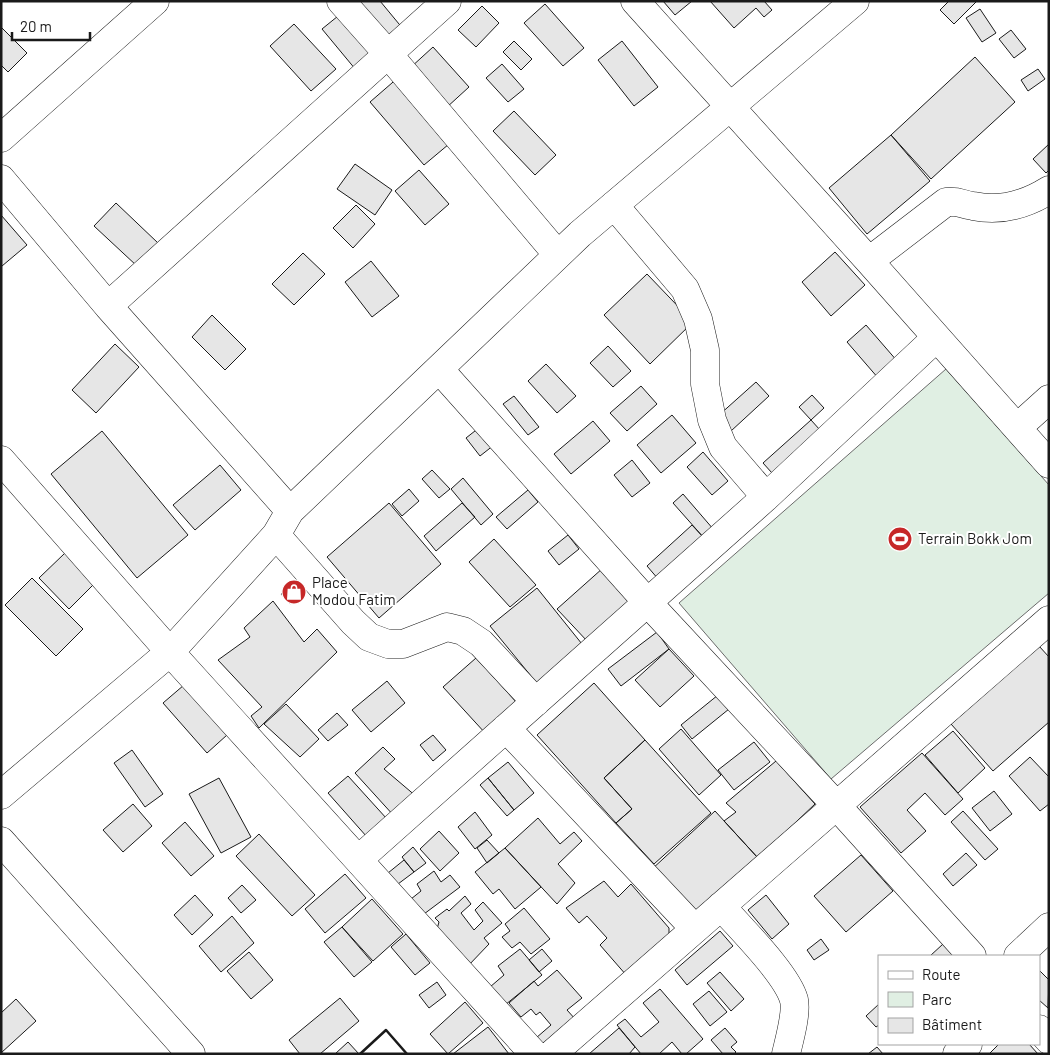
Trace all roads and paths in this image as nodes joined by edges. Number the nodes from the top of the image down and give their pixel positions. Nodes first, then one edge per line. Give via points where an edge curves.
1 (341, 1) edge
2 (447, 1) edge
3 (635, 1) edge
4 (854, 1) edge
5 (138, 7) edge
6 (388, 54) junction
7 (730, 107) junction
8 (1, 138) edge
9 (1, 179) edge
10 (1049, 190) edge
11 (614, 205) junction
12 (558, 255) junction
13 (870, 262) junction
14 (108, 306) junction
15 (936, 338) junction
16 (439, 369) junction
17 (1049, 399) edge
18 (1017, 428) junction
19 (1, 460) edge
20 (1049, 464) edge
21 (766, 497) junction
22 (290, 511) junction
23 (276, 535) junction
24 (648, 603) junction
25 (1048, 622) edge
26 (170, 652) junction
27 (536, 702) junction
28 (506, 728) junction
29 (1, 795) edge
30 (836, 805) junction
31 (1, 841) edge
32 (359, 859) junction
33 (721, 906) junction
34 (1049, 927) edge
35 (695, 929) junction
36 (971, 955) edge
37 (1019, 955) edge
38 (1040, 1030) edge
39 (1049, 1040) edge
40 (967, 1045) edge
41 (190, 1054) edge
42 (534, 1054) edge
43 (552, 1054) edge
44 (786, 1054) edge
45 (957, 1054) edge

1 - 6 main road
2 - 6 main road
3 - 7 main road
4 - 7 main road
5 - 8 main road
6 - 12 main road
6 - 14 main road
7 - 11 main road
7 - 13 main road
9 - 14 main road
10 - 13 main road via 1035,199 998,210 958,201 946,202
11 - 12 main road
11 - 21 main road via 685,289 698,319 712,420 724,447
12 - 16 main road
13 - 15 main road
14 - 22 main road
15 - 18 main road
15 - 21 main road
16 - 22 main road
16 - 24 main road
17 - 18 main road
18 - 20 main road
19 - 26 main road
21 - 24 main road
22 - 23 main road
23 - 26 main road
23 - 27 main road via 369,637 388,644 403,644 447,627 463,630 481,643
24 - 27 main road
24 - 30 main road
25 - 30 main road
26 - 29 main road
26 - 32 main road
27 - 28 main road
28 - 32 main road
28 - 35 main road
30 - 33 main road
30 - 36 main road
31 - 41 main road
32 - 42 main road
33 - 35 main road
33 - 44 main road via 785,980 795,1002
34 - 37 main road
35 - 43 main road
38 - 39 main road
40 - 45 main road

